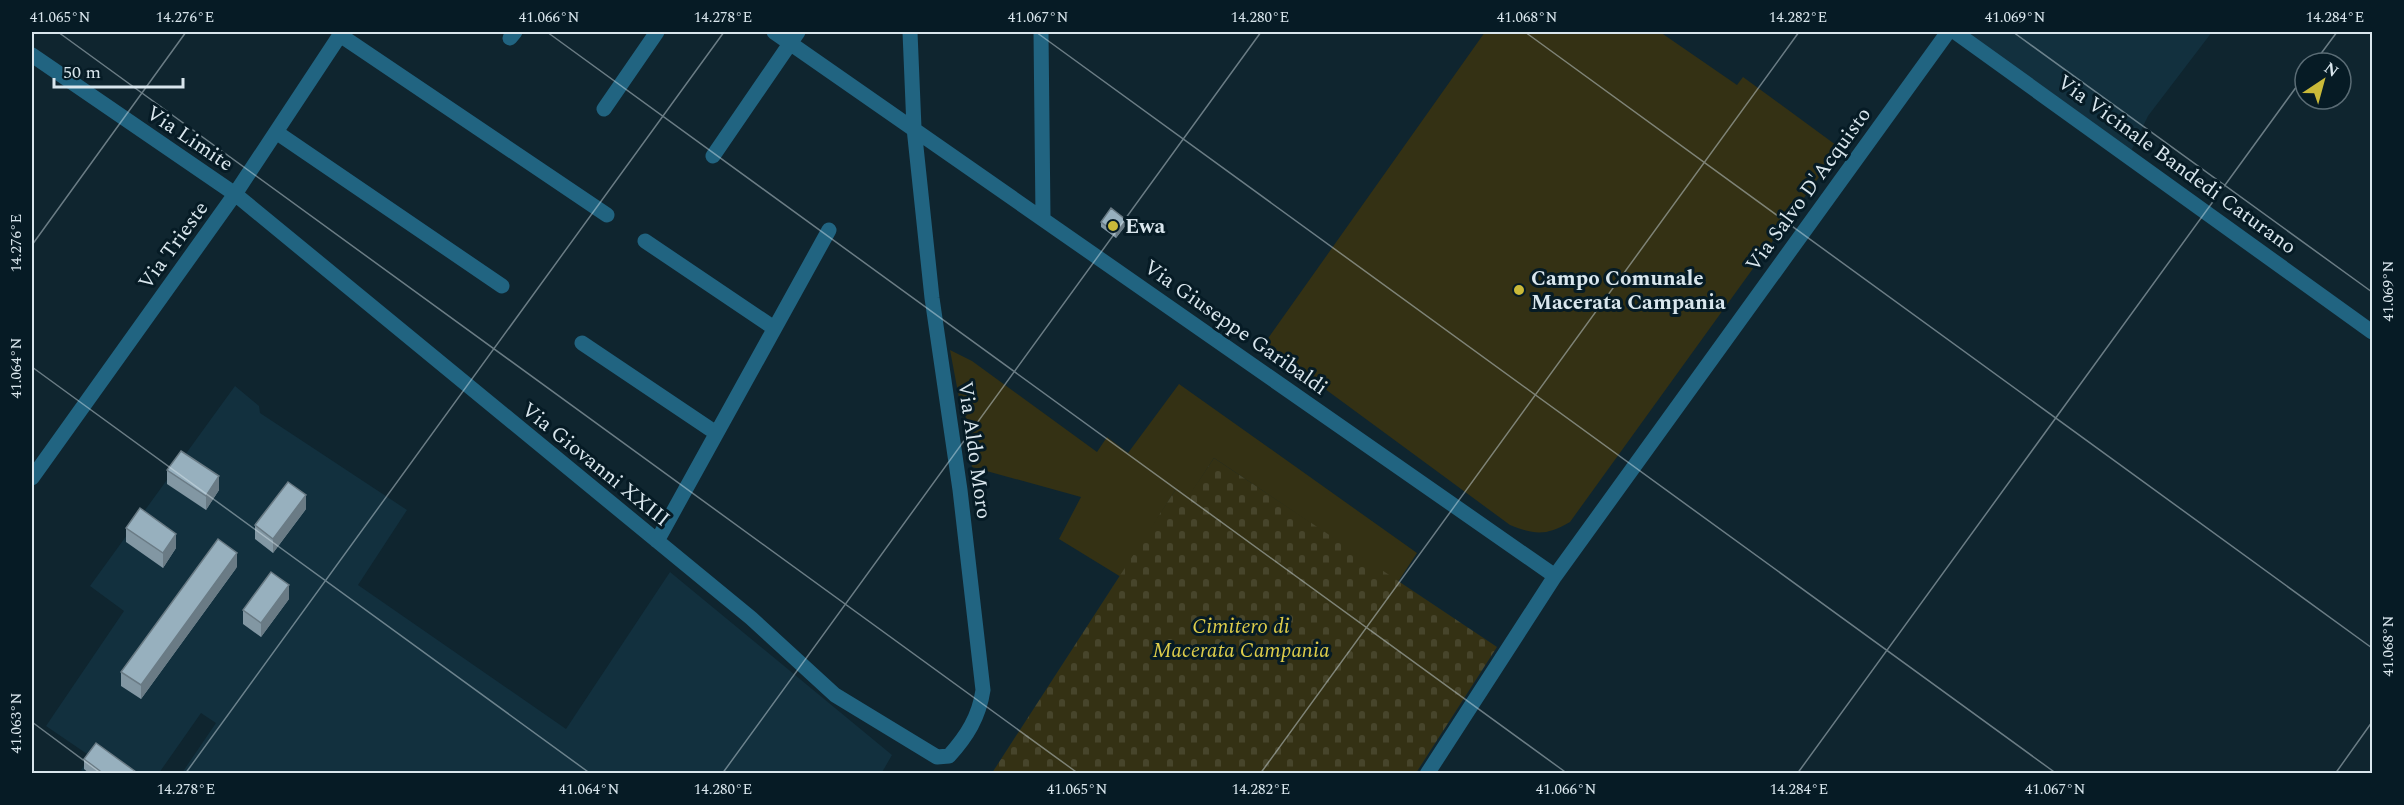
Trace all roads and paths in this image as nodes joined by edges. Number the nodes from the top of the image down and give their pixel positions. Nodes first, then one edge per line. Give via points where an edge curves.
1 (657, 32) edge
2 (774, 32) edge
3 (910, 32) edge
4 (1041, 32) edge
5 (1948, 32) edge
6 (1956, 32) edge
7 (341, 33) edge
8 (794, 37) edge
9 (32, 55) edge
10 (604, 109) dead end
11 (914, 128) junction
12 (276, 132) junction
13 (713, 156) dead end
14 (235, 194) junction
15 (607, 215) dead end
16 (1043, 218) junction
17 (829, 230) dead end
18 (645, 241) dead end
19 (502, 286) dead end
20 (774, 328) junction
21 (2373, 332) edge
22 (582, 343) dead end
23 (716, 433) junction
24 (32, 478) edge
25 (657, 541) junction
26 (1555, 576) junction
27 (937, 757) joint
28 (1427, 774) edge

1 - 10 street
2 - 8 street, Via Giuseppe Garibaldi
3 - 11 street, Via Aldo Moro
4 - 16 street
5 - 26 street, Via Salvo D'Acquisto
6 - 21 street, Via Vicinale Bandedi Caturano
7 - 12 street, Via Trieste
7 - 15 street
8 - 11 street, Via Giuseppe Garibaldi
8 - 13 street
9 - 14 street, Via Limite
11 - 16 street, Via Giuseppe Garibaldi
11 - 27 street, Via Aldo Moro via 983,690 980,712 964,740 949,756
12 - 14 street, Via Trieste
12 - 19 street
14 - 24 street, Via Trieste
14 - 25 street, Via Giovanni XXIII
16 - 26 street, Via Giuseppe Garibaldi
17 - 20 street
18 - 20 street
20 - 23 street
22 - 23 street
23 - 25 street
25 - 27 street, Via Giovanni XXIII via 751,618 835,695
26 - 28 street, Via Salvo D'Acquisto

